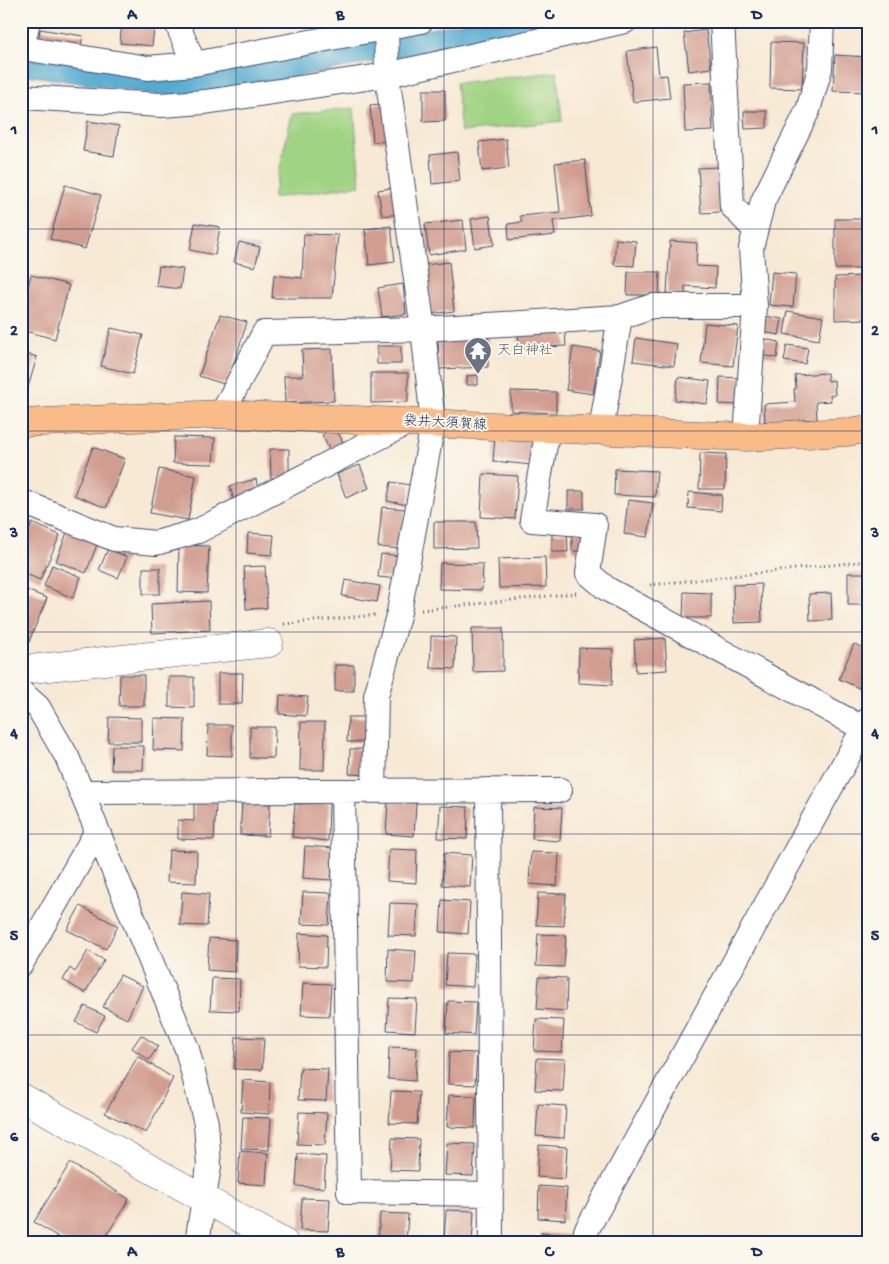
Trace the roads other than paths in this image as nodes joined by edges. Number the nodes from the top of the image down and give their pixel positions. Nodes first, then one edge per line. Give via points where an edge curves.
1 (28, 21) edge
2 (176, 21) edge
3 (421, 21) edge
4 (625, 21) edge
5 (722, 21) edge
6 (822, 21) edge
7 (385, 25) edge
8 (22, 50) edge
9 (194, 64) junction
10 (387, 75) junction
11 (21, 97) edge
12 (756, 230) junction
13 (755, 306) junction
14 (620, 317) junction
15 (423, 329) junction
16 (222, 414) junction
17 (21, 423) edge
18 (421, 423) junction
19 (548, 428) junction
20 (868, 429) edge
21 (601, 430) junction
22 (746, 437) junction
23 (21, 501) edge
24 (269, 643) road end
25 (21, 670) edge
26 (21, 692) edge
27 (866, 727) edge
28 (488, 790) junction
29 (560, 790) dead end
30 (343, 791) junction
31 (374, 791) junction
32 (81, 792) junction
33 (98, 831) junction
34 (21, 964) edge
35 (21, 1097) edge
36 (491, 1194) junction
37 (203, 1198) junction
38 (196, 1243) edge
39 (284, 1243) edge
40 (491, 1243) edge
41 (586, 1243) edge

1 - 8 street
2 - 9 street
3 - 7 street
4 - 10 street
5 - 12 street via 732,206
6 - 12 street via 820,69 808,110 762,201
7 - 9 street
7 - 10 street
8 - 9 street via 148,68
10 - 11 street via 206,102 161,105
10 - 15 street
12 - 13 street via 751,248
13 - 14 street via 652,306
13 - 22 street
14 - 15 street
14 - 21 street
15 - 16 street via 264,333
15 - 18 street
16 - 17 main road, 袋井大須賀線
16 - 18 main road, 袋井大須賀線
18 - 19 main road, 袋井大須賀線
18 - 23 street via 198,531 156,543 114,539
18 - 31 street via 400,612 376,696
19 - 21 main road, 袋井大須賀線
19 - 27 street via 532,520 595,525 588,573 606,589
20 - 22 main road, 袋井大須賀線
21 - 22 main road, 袋井大須賀線
24 - 25 street
26 - 32 street via 38,707 67,757
27 - 41 street via 586,1231
28 - 29 street
28 - 31 street
28 - 36 street
30 - 31 street
30 - 32 street
30 - 36 street via 349,1192
32 - 33 street
33 - 34 street
33 - 37 street via 187,1049 206,1123 209,1166
35 - 37 street
36 - 40 street
37 - 38 street
37 - 39 street

